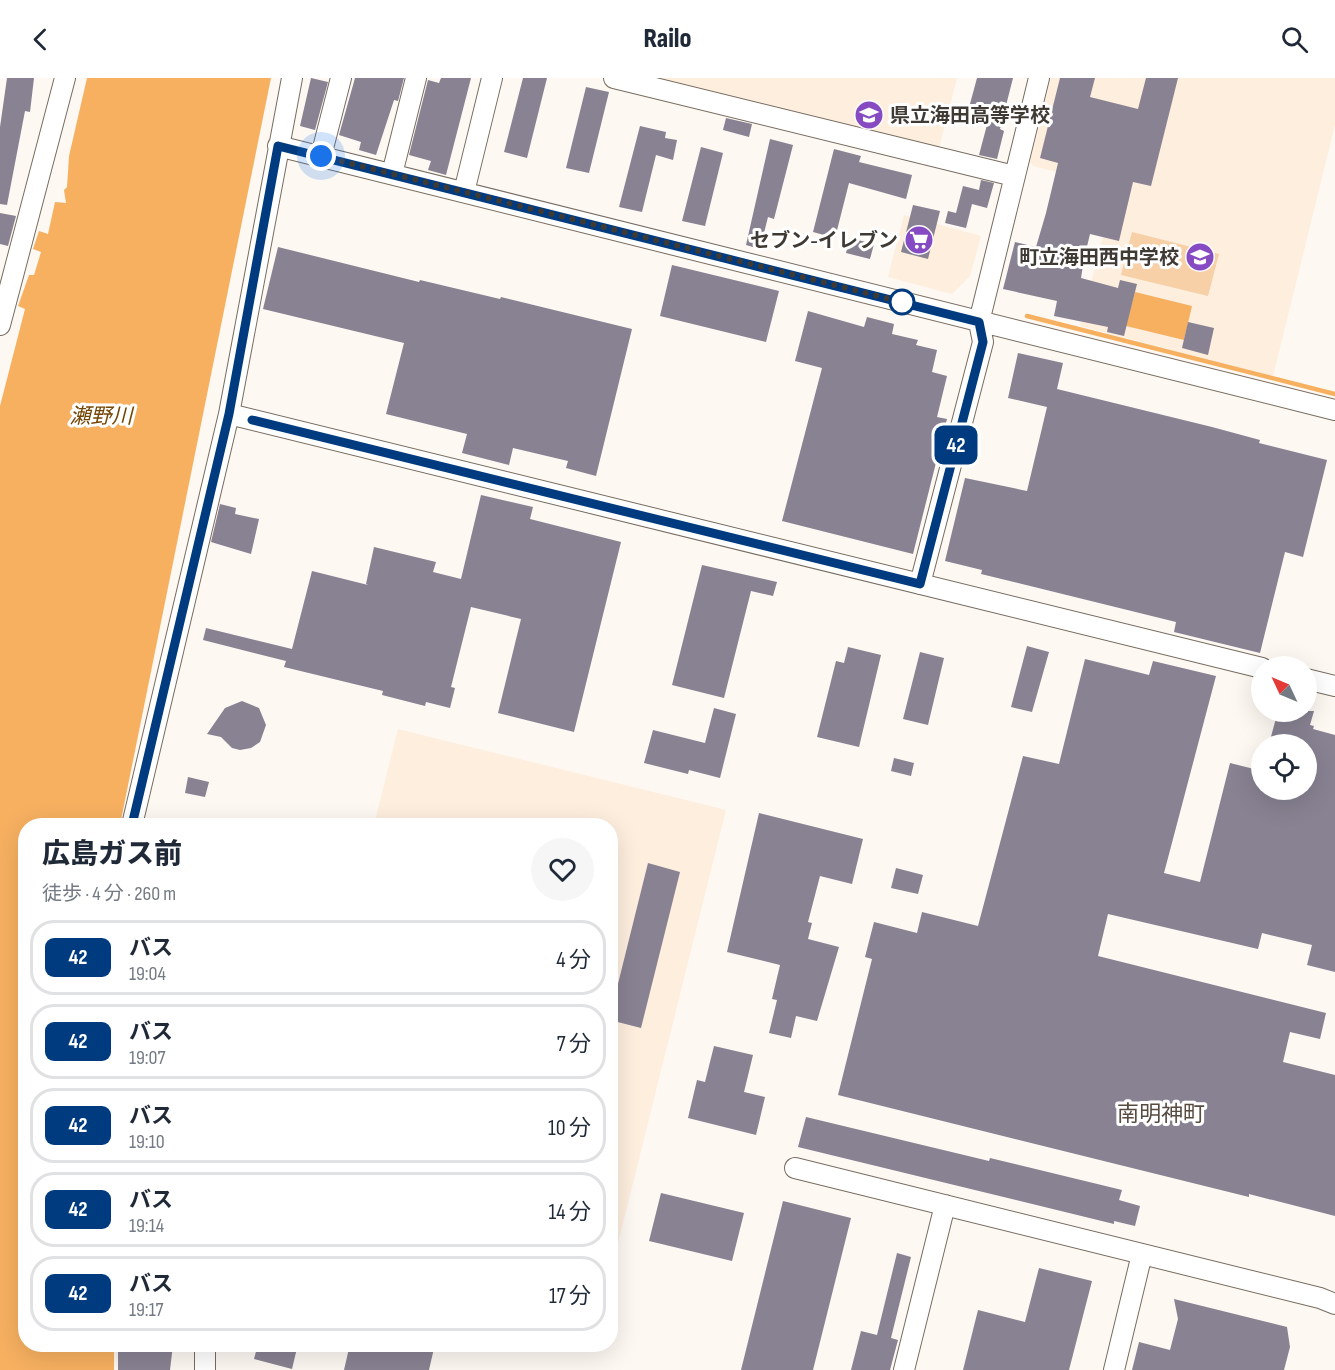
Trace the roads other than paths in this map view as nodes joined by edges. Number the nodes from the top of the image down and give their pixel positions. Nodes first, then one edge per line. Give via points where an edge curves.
1 (65, 78) edge
2 (292, 78) edge
3 (341, 78) edge
4 (416, 78) edge
5 (492, 78) edge
6 (614, 78) edge
7 (1039, 78) edge
8 (278, 146) junction
9 (321, 156) junction
10 (392, 174) junction
11 (1014, 176) junction
12 (465, 192) junction
13 (8, 258) edge
14 (979, 322) junction
15 (0, 325) edge
16 (1335, 410) edge
17 (229, 414) junction
18 (920, 584) junction
19 (1251, 665) edge
20 (1317, 682) edge
21 (1335, 686) edge
22 (134, 818) edge
23 (795, 1168) dead end
24 (945, 1205) junction
25 (1142, 1254) junction
26 (1335, 1304) edge
27 (205, 1352) edge
28 (205, 1370) edge
29 (904, 1370) edge
30 (1114, 1370) edge

1 - 13 street
2 - 8 street
3 - 9 street
4 - 10 street
5 - 12 street
6 - 11 street
7 - 11 street
8 - 9 street
8 - 17 street
9 - 10 street
10 - 12 street
11 - 14 street
12 - 14 street
13 - 15 street
14 - 16 street
14 - 18 street via 983,342
17 - 18 street
17 - 22 street
18 - 19 street
20 - 21 street
23 - 24 street
24 - 25 street
24 - 29 street
25 - 26 street
25 - 30 street
27 - 28 street

